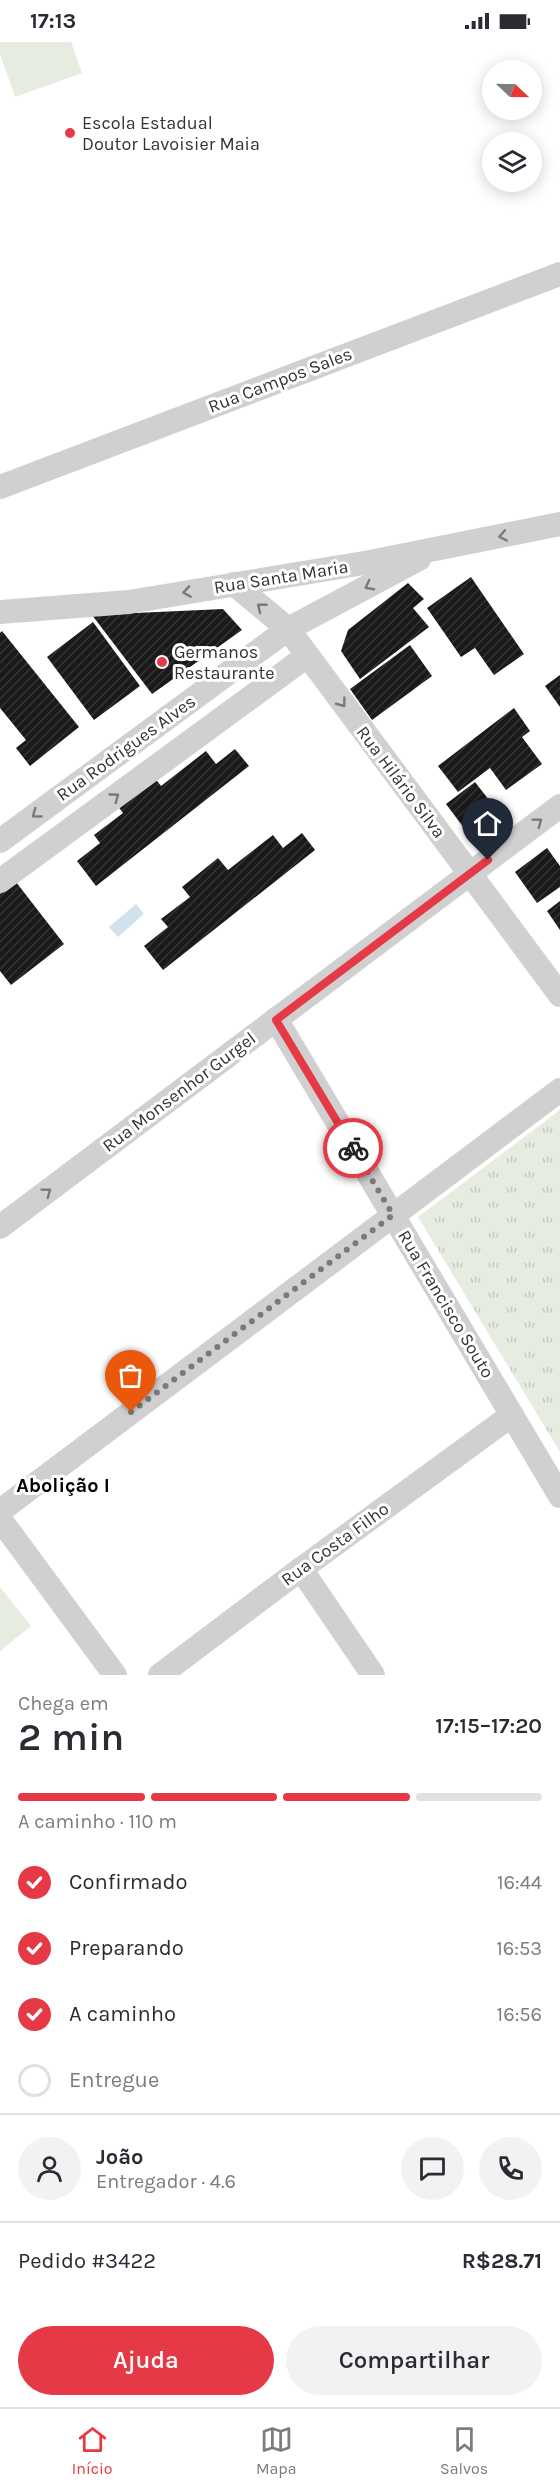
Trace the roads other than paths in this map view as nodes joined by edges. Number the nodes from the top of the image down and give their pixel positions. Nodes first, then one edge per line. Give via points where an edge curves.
1 (560, 274) edge
2 (0, 487) edge
3 (560, 524) edge
4 (439, 548) junction
5 (234, 585) junction
6 (0, 612) edge
7 (288, 629) junction
8 (307, 656) junction
9 (560, 806) edge
10 (0, 841) edge
11 (470, 873) junction
12 (0, 881) edge
13 (560, 995) edge
14 (276, 1020) junction
15 (560, 1090) edge
16 (393, 1215) junction
17 (0, 1227) edge
18 (512, 1415) junction
19 (559, 1492) edge
20 (0, 1511) edge
21 (0, 1519) edge
22 (301, 1569) junction
23 (115, 1675) edge
24 (160, 1675) edge
25 (372, 1675) edge

1 - 2 street, Rua Campos Sales
3 -> 4 street, Rua Santa Maria
4 - 5 street, Rua Santa Maria
4 -> 7 street, Rua Rodrigues Alves
5 -> 6 street, Rua Santa Maria via 129,602
7 -> 5 street, Rua Hilário Silva
7 - 8 street, Rua Hilário Silva
7 -> 10 street, Rua Rodrigues Alves
8 -> 11 street, Rua Hilário Silva
12 -> 8 street, Rua Rodrigues Alves
11 -> 9 street, Rua Monsenhor Gurgel
11 - 13 street, Rua Hilário Silva
11 - 14 street, Rua Monsenhor Gurgel
14 - 16 street, Rua Francisco Souto
17 -> 14 street, Rua Monsenhor Gurgel
15 - 16 street
16 - 18 street, Rua Francisco Souto
16 - 20 street
18 - 19 street, Rua Francisco Souto
18 - 22 street, Rua Costa Filho
21 - 23 street
22 - 24 street, Rua Costa Filho
22 - 25 street

